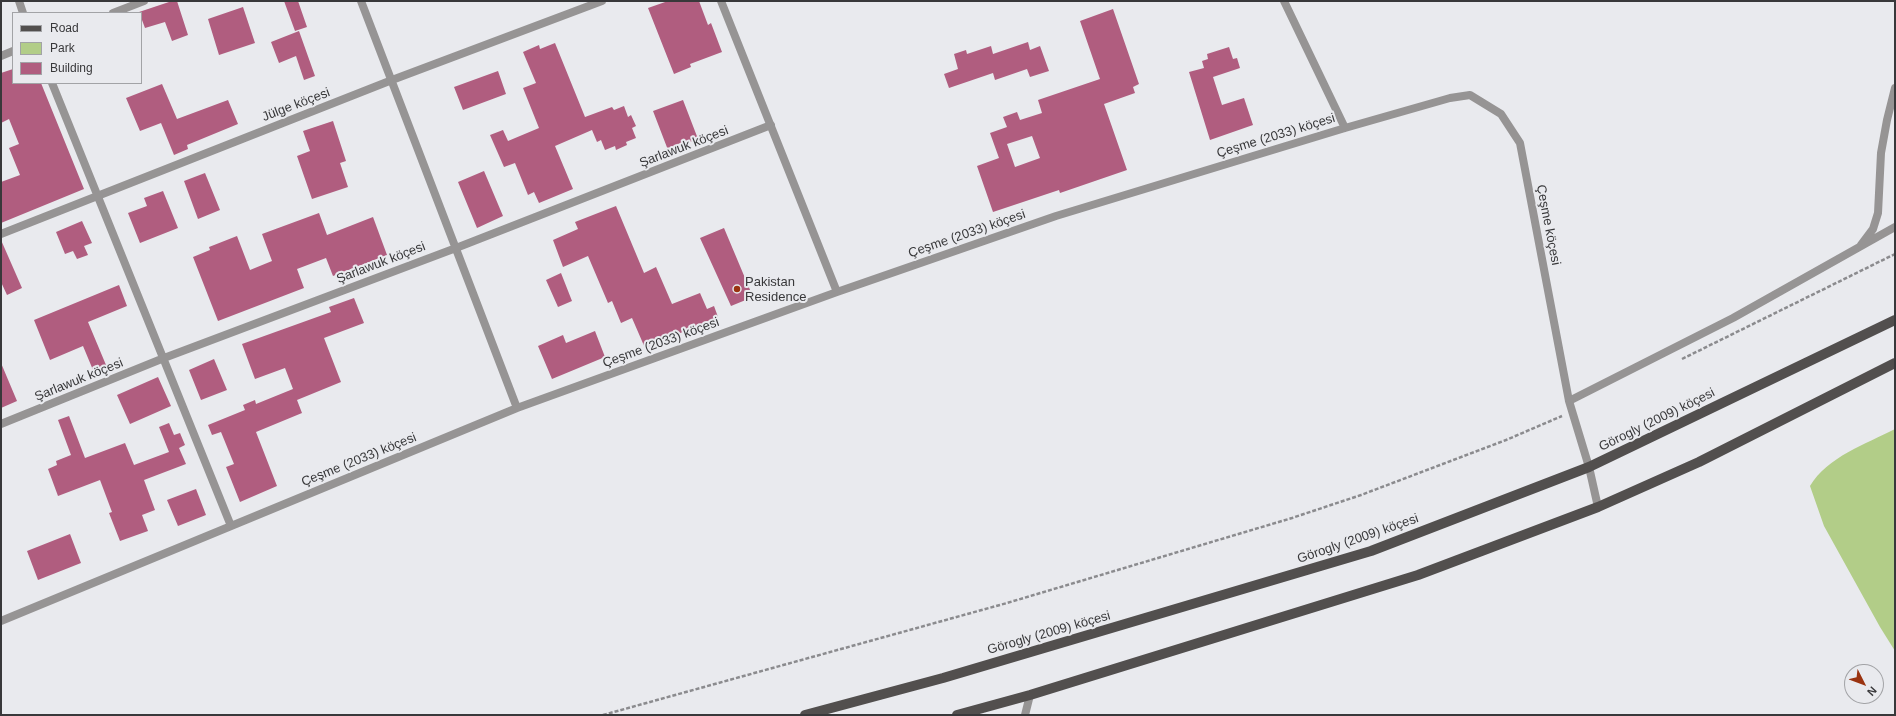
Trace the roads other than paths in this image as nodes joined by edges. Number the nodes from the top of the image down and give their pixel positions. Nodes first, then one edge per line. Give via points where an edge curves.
1 (18, 1) edge
2 (144, 1) edge
3 (361, 1) edge
4 (602, 1) edge
5 (721, 1) edge
6 (1284, 1) edge
7 (24, 12) edge
8 (116, 12) edge
9 (12, 51) edge
10 (1, 56) edge
11 (392, 80) junction
12 (52, 84) edge
13 (1895, 88) edge
14 (771, 125) junction
15 (1344, 128) junction
16 (99, 195) junction
17 (1895, 227) edge
18 (1, 234) edge
19 (1859, 247) junction
20 (456, 248) junction
21 (837, 292) junction
22 (1895, 320) edge
23 (164, 358) junction
24 (1895, 363) edge
25 (1569, 401) junction
26 (517, 408) junction
27 (1, 424) edge
28 (1589, 467) junction
29 (1598, 507) junction
30 (231, 526) junction
31 (1, 621) edge
32 (1030, 695) junction
33 (804, 715) edge
34 (957, 715) edge
35 (1025, 715) edge

1 - 7 street
2 - 8 street
3 - 11 street
4 - 11 street, Jülge köçesi
5 - 14 street
6 - 15 street
9 - 10 street
11 - 16 street, Jülge köçesi
11 - 20 street
12 - 16 street
13 - 19 street via 1881,153 1878,213 1873,229
14 - 20 street, Şarlawuk köçesi
14 - 21 street
15 - 21 street, Çeşme (2033) köçesi via 1056,216
15 - 25 street, Çeşme köçesi via 1450,98 1470,96 1501,114 1520,143
16 - 18 street, Jülge köçesi
16 - 23 street
17 - 19 street
19 - 25 street via 1734,318
20 - 23 street, Şarlawuk köçesi
20 - 26 street
21 - 26 street, Çeşme (2033) köçesi
22 - 28 main road, Görogly (2009) köçesi
23 - 27 street, Şarlawuk köçesi
23 - 30 street
24 - 29 main road via 1699,462
25 - 28 street, Çeşme köçesi
26 - 30 street, Çeşme (2033) köçesi
28 - 29 street, Çeşme köçesi
28 - 33 main road, Görogly (2009) köçesi via 1371,551 943,678
29 - 32 main road via 1418,575
30 - 31 street, Çeşme (2033) köçesi
32 - 34 main road
32 - 35 street

